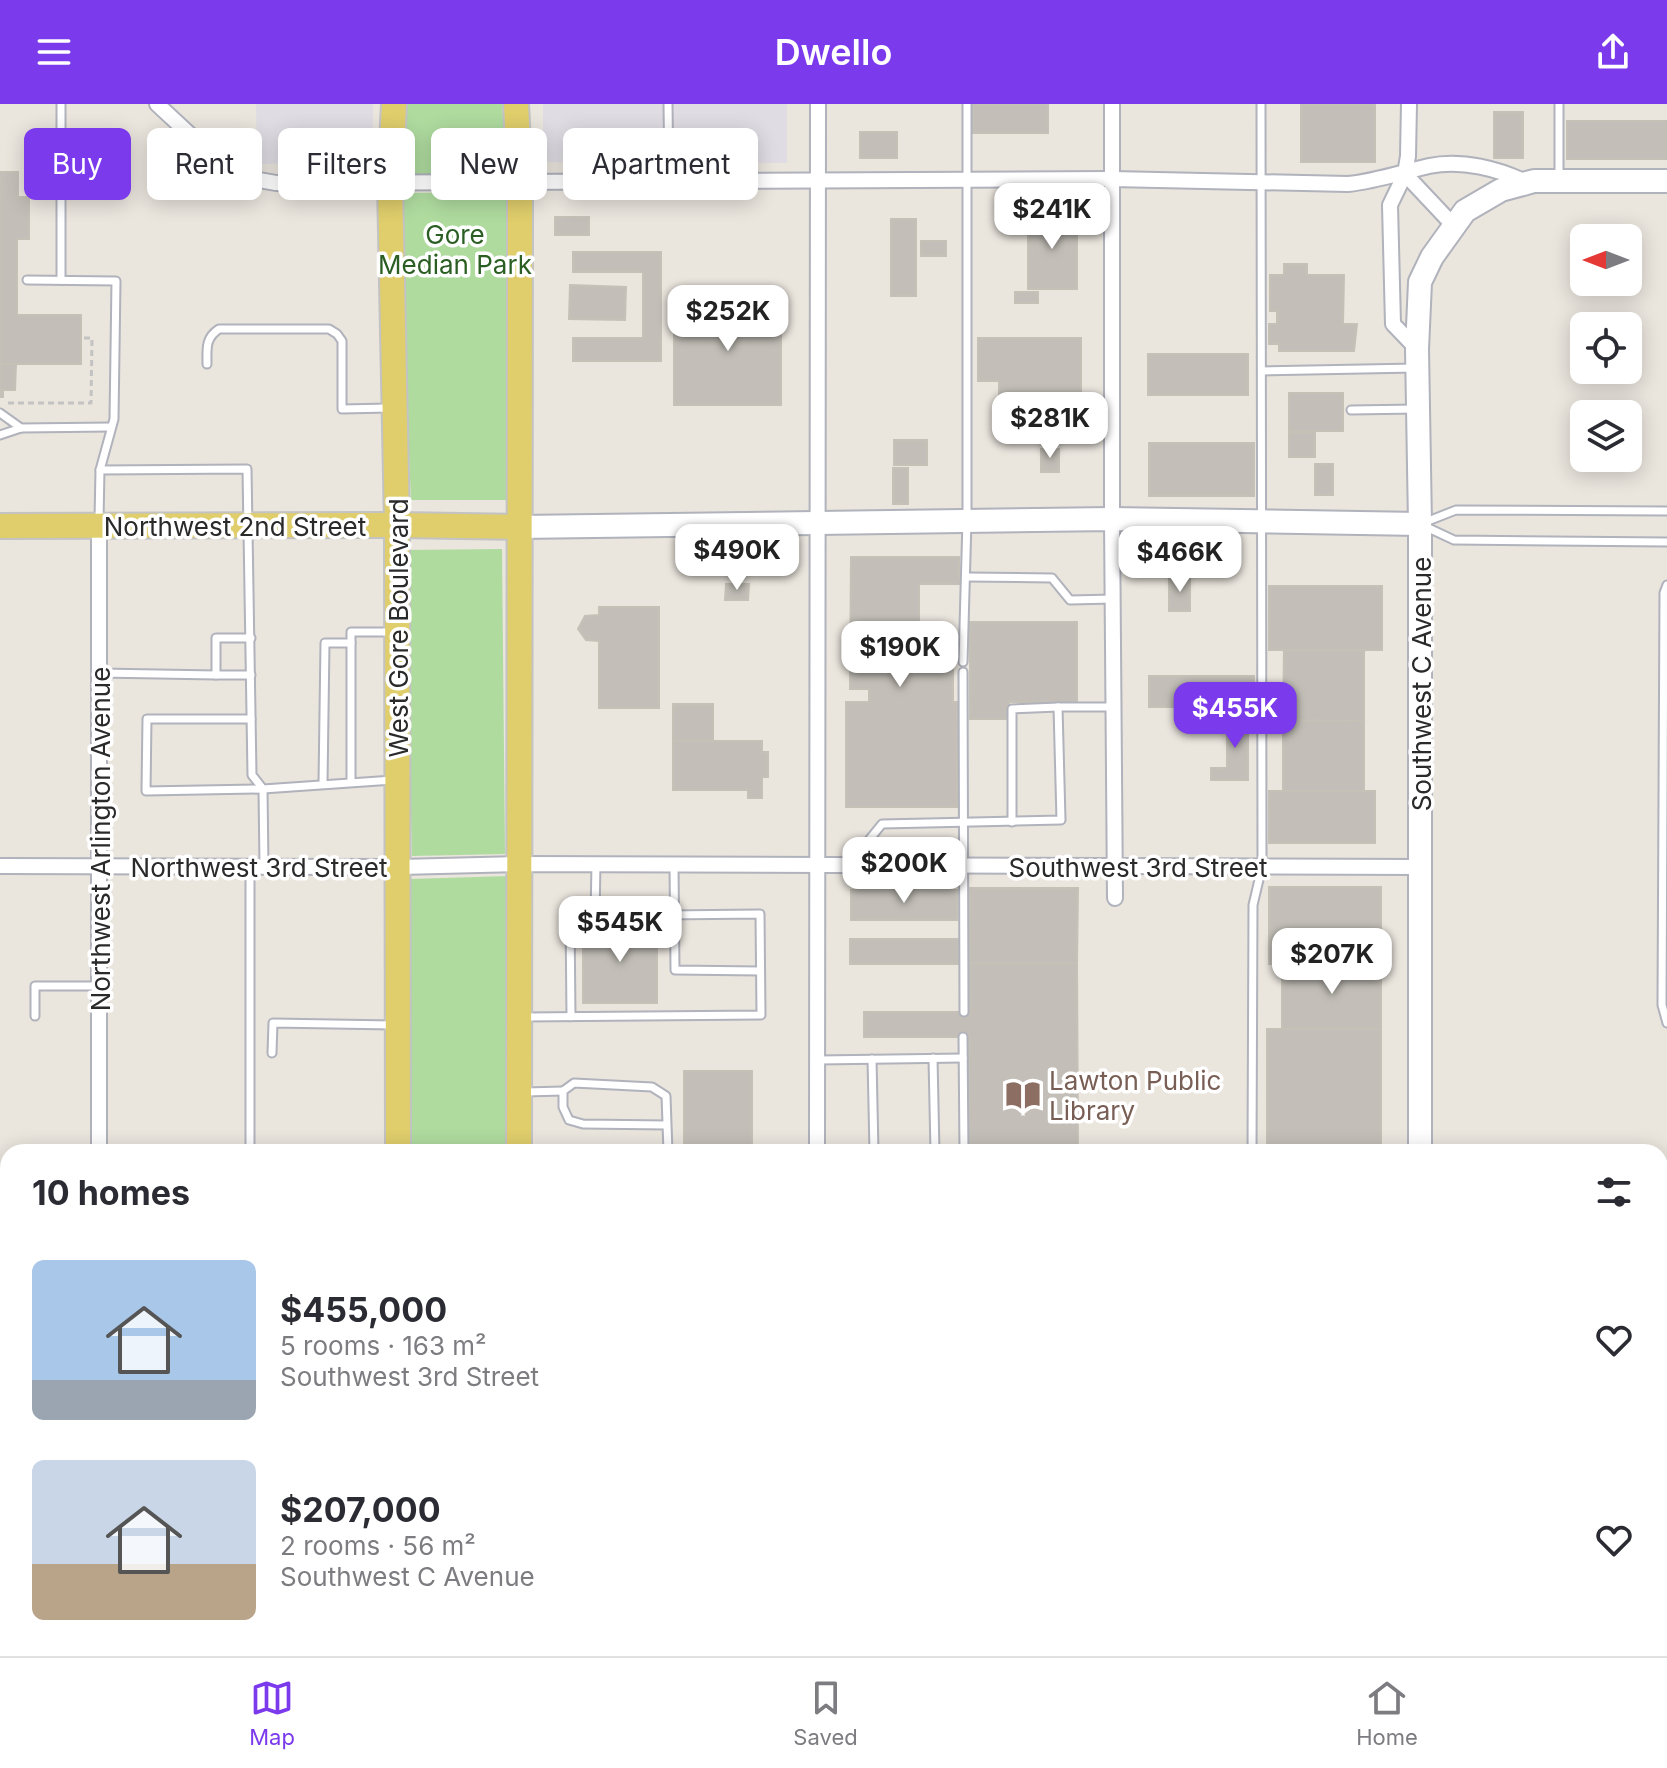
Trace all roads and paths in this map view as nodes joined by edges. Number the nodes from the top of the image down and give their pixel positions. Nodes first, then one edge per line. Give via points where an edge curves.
1 (61, 104) edge
2 (157, 104) edge
3 (394, 104) edge
4 (516, 104) edge
5 (668, 104) edge
6 (818, 104) edge
7 (967, 104) edge
8 (1112, 104) edge
9 (1261, 104) edge
10 (1409, 104) edge
11 (1559, 104) edge
12 (393, 128) edge
13 (517, 128) edge
14 (668, 128) edge
15 (1405, 174) junction
16 (1112, 179) junction
17 (968, 180) junction
18 (758, 181) edge
19 (818, 181) junction
20 (1559, 181) junction
21 (1667, 181) edge
22 (1262, 182) junction
23 (278, 183) edge
24 (1529, 183) junction
25 (390, 200) edge
26 (520, 200) edge
27 (1454, 226) junction
28 (27, 280) dead end
29 (61, 280) junction
30 (81, 338) dead end
31 (1417, 359) junction
32 (207, 364) dead end
33 (1262, 371) junction
34 (0, 403) edge
35 (395, 408) junction
36 (1418, 409) junction
37 (1351, 410) dead end
38 (0, 413) edge
39 (111, 427) junction
40 (21, 428) junction
41 (0, 435) edge
42 (100, 470) junction
43 (1667, 511) edge
44 (1112, 519) junction
45 (967, 520) junction
46 (1263, 522) junction
47 (819, 524) junction
48 (1420, 524) junction
49 (248, 525) junction
50 (397, 525) junction
51 (0, 526) edge
52 (99, 526) junction
53 (519, 527) junction
54 (1667, 542) edge
55 (966, 577) junction
56 (1667, 585) edge
57 (1113, 599) junction
58 (398, 632) junction
59 (251, 638) junction
60 (351, 643) junction
61 (963, 662) dead end
62 (963, 672) dead end
63 (100, 673) junction
64 (216, 675) junction
65 (251, 675) junction
66 (1058, 707) junction
67 (1113, 707) junction
68 (251, 719) junction
69 (399, 780) junction
70 (351, 781) junction
71 (323, 783) junction
72 (263, 789) junction
73 (1012, 822) junction
74 (962, 823) junction
75 (519, 864) junction
76 (596, 864) junction
77 (674, 864) junction
78 (819, 865) junction
79 (867, 865) junction
80 (0, 866) edge
81 (100, 866) junction
82 (963, 866) junction
83 (1115, 866) junction
84 (257, 867) junction
85 (400, 867) junction
86 (1262, 867) junction
87 (1421, 867) junction
88 (1115, 898) dead end
89 (675, 915) junction
90 (595, 916) junction
91 (760, 971) junction
92 (100, 986) junction
93 (964, 1012) dead end
94 (35, 1016) dead end
95 (519, 1017) junction
96 (571, 1017) junction
97 (1667, 1023) edge
98 (399, 1025) junction
99 (963, 1037) dead end
100 (272, 1053) dead end
101 (933, 1058) junction
102 (963, 1058) junction
103 (872, 1059) junction
104 (818, 1060) junction
105 (563, 1091) junction
106 (519, 1092) junction
107 (667, 1125) junction
108 (99, 1144) edge
109 (250, 1144) edge
110 (398, 1144) edge
111 (519, 1144) edge
112 (668, 1144) edge
113 (817, 1144) edge
114 (874, 1144) edge
115 (935, 1144) edge
116 (964, 1144) edge
117 (1252, 1144) edge
118 (1420, 1144) edge

1 - 29 lane
2 - 23 street via 227,169
3 - 12 main road, West Gore Boulevard
4 - 13 main road
5 - 14 lane
6 - 19 street
7 - 17 lane
8 - 16 street
9 - 22 lane
10 - 15 street
11 - 20 lane
15 - 22 street via 1348,184
15 - 24 street via 1432,166 1492,168
15 - 27 street
15 - 31 street via 1390,205 1393,324
16 - 17 street
16 - 22 street
16 - 44 street
17 - 19 street
17 - 45 lane
18 - 19 street
19 - 47 street
20 - 21 main road, Southwest C Avenue
20 - 24 main road, Southwest C Avenue
22 - 33 lane
24 - 27 main road, Southwest C Avenue via 1501,190 1465,211
25 - 35 main road, West Gore Boulevard
26 - 53 main road
27 - 31 main road, Southwest C Avenue via 1420,282
28 - 29 lane
29 - 39 lane via 116,281
30 - 34 path via 92,338 91,403
31 - 33 lane
31 - 36 main road, Southwest C Avenue
32 - 35 lane via 210,335 219,329 329,329 342,341 342,409
33 - 46 lane
35 - 50 main road, West Gore Boulevard
36 - 37 lane
36 - 48 main road, Southwest C Avenue
38 - 40 lane
39 - 40 lane
39 - 42 lane
40 - 41 lane
42 - 49 lane via 247,469
42 - 52 lane
43 - 48 lane via 1456,510
44 - 45 main road
44 - 46 main road
44 - 57 street
45 - 47 main road
45 - 55 lane
46 - 48 main road
46 - 86 lane
47 - 53 main road
47 - 78 street
48 - 54 lane via 1454,540
48 - 87 main road, Southwest C Avenue
49 - 50 main road, Northwest 2nd Street
49 - 52 main road, Northwest 2nd Street
49 - 59 lane
50 - 53 main road, Northwest 2nd Street
50 - 58 main road, West Gore Boulevard
51 - 52 main road, Northwest 2nd Street
52 - 63 street, Northwest Arlington Avenue
53 - 75 main road
55 - 57 lane via 1052,578 1070,600
55 - 61 lane
56 - 97 lane via 1662,1005
57 - 67 street
58 - 60 lane via 351,632
58 - 69 main road, West Gore Boulevard
59 - 64 lane via 216,638
59 - 65 lane
60 - 70 lane
60 - 71 lane via 325,643
62 - 74 lane
63 - 64 lane
63 - 81 street, Northwest Arlington Avenue
64 - 65 lane
65 - 68 lane
66 - 67 lane
66 - 73 lane via 1012,709
66 - 73 lane via 1061,820
67 - 83 street
68 - 72 lane via 252,775
68 - 72 lane via 147,719 146,791
69 - 70 lane
69 - 85 main road, West Gore Boulevard
70 - 71 lane
71 - 72 lane
72 - 84 lane
73 - 74 lane
74 - 79 lane via 882,824 869,840
74 - 82 lane
75 - 76 street, Southwest 3rd Street
75 - 85 street, Northwest 3rd Street
75 - 95 main road
76 - 77 street, Southwest 3rd Street
76 - 90 lane
77 - 78 street, Southwest 3rd Street
77 - 89 lane
78 - 79 street, Southwest 3rd Street
78 - 104 street
79 - 82 street, Southwest 3rd Street
80 - 81 street, Northwest 3rd Street
81 - 84 street, Northwest 3rd Street
81 - 92 street, Northwest Arlington Avenue
82 - 83 street, Southwest 3rd Street
82 - 93 lane
83 - 86 street, Southwest 3rd Street
83 - 88 street
84 - 85 street, Northwest 3rd Street
84 - 109 lane
85 - 98 main road, West Gore Boulevard
86 - 87 street, Southwest 3rd Street
86 - 117 lane via 1253,905
87 - 118 main road, Southwest C Avenue
89 - 90 lane
89 - 91 lane via 675,970
89 - 91 lane via 760,914
90 - 96 lane via 570,916
91 - 96 lane via 761,1015
92 - 94 lane via 35,986
92 - 108 street, Northwest Arlington Avenue
95 - 96 lane
95 - 106 main road
98 - 100 lane via 273,1023
98 - 110 main road, West Gore Boulevard
99 - 102 lane
101 - 102 lane
101 - 103 lane
101 - 115 lane
102 - 116 lane
103 - 104 lane
103 - 114 lane
104 - 113 street
105 - 106 lane
105 - 107 lane via 569,1120
105 - 107 lane via 574,1083 652,1087 666,1096
106 - 111 main road
107 - 112 lane

